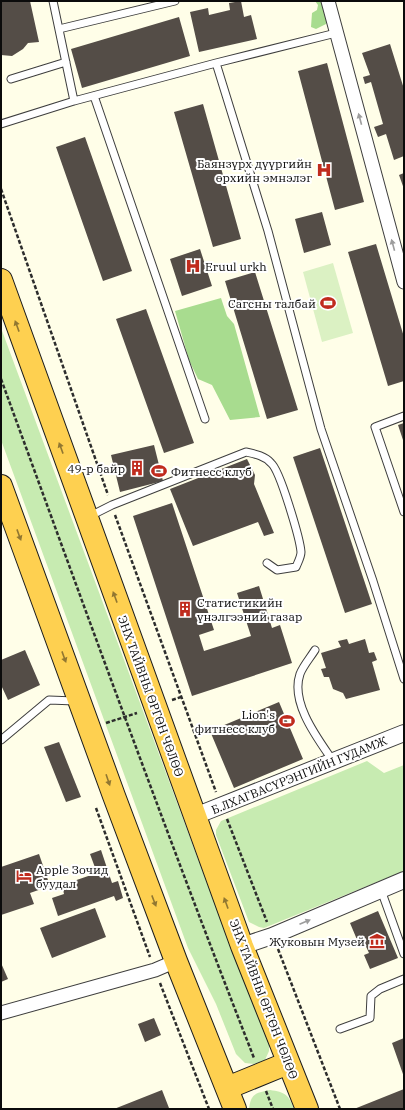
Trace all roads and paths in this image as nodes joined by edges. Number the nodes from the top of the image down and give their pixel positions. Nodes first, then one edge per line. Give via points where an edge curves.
1 (53, 1) edge
2 (175, 1) edge
3 (328, 1) edge
4 (59, 29) junction
5 (336, 33) junction
6 (66, 62) junction
7 (216, 63) junction
8 (11, 79) dead end
9 (94, 96) junction
10 (74, 101) junction
11 (1, 124) edge
12 (1, 189) edge
13 (401, 260) edge
14 (1, 280) edge
15 (404, 282) edge
16 (1, 379) edge
17 (404, 416) edge
18 (205, 419) dead end
19 (3, 499) edge
20 (112, 505) junction
21 (404, 512) edge
22 (86, 518) junction
23 (267, 563) dead end
24 (315, 650) dead end
25 (404, 679) edge
26 (181, 697) junction
27 (80, 701) junction
28 (154, 706) junction
29 (124, 717) junction
30 (90, 728) junction
31 (404, 733) edge
32 (1, 740) edge
33 (333, 762) junction
34 (222, 806) junction
35 (195, 816) junction
36 (404, 880) edge
37 (381, 890) junction
38 (272, 936) junction
39 (242, 946) junction
40 (404, 954) edge
41 (176, 961) junction
42 (404, 979) edge
43 (1, 1013) edge
44 (340, 1030) dead end
45 (288, 1063) junction
46 (260, 1075) junction
47 (227, 1088) junction
48 (235, 1109) edge
49 (273, 1109) edge
50 (307, 1109) edge
51 (340, 1109) edge

1 - 4 lane
2 - 4 lane
3 - 5 street
4 - 6 lane
5 - 7 lane
13 -> 5 street
6 - 8 lane
6 - 10 lane
7 - 9 lane
7 - 25 lane via 268,231 321,429
9 - 10 lane
9 - 18 lane
10 - 11 lane
12 - 20 path
13 - 15 street
22 -> 14 highway, ЭНХ ТАЙВНЫ ӨРГӨН ЧӨЛӨӨ
16 - 29 path
17 - 21 lane via 375,426
19 -> 27 highway
20 - 22 lane
20 - 23 lane via 246,452 262,457 272,463 284,490 301,554 296,567 277,570
20 - 26 path
28 -> 22 highway, ЭНХ ТАЙВНЫ ӨРГӨН ЧӨЛӨӨ
24 - 33 lane via 300,674 300,701 313,732
26 - 28 path
26 - 34 path
27 - 30 highway
27 - 32 lane via 49,700
28 - 29 path
28 - 35 highway, ЭНХ ТАЙВНЫ ӨРГӨН ЧӨЛӨӨ
29 - 30 path
29 - 46 path
30 -> 41 highway
31 - 33 street, Б.ЛХАГВАСҮРЭНГИЙН ГУДАМЖ
33 - 34 street, Б.ЛХАГВАСҮРЭНГИЙН ГУДАМЖ
34 - 35 street, Б.ЛХАГВАСҮРЭНГИЙН ГУДАМЖ
34 - 38 path
39 -> 35 highway, ЭНХ ТАЙВНЫ ӨРГӨН ЧӨЛӨӨ
36 - 37 street
38 -> 37 street
37 - 40 lane
38 - 39 street
38 - 51 path
39 - 45 highway, ЭНХ ТАЙВНЫ ӨРГӨН ЧӨЛӨӨ
41 - 43 street via 155,970
41 - 47 highway
42 - 44 lane via 380,989 371,996 370,1018
45 - 46 highway
45 - 50 highway, ЭНХ ТАЙВНЫ ӨРГӨН ЧӨЛӨӨ
46 - 47 highway
46 - 49 path
47 - 48 highway

